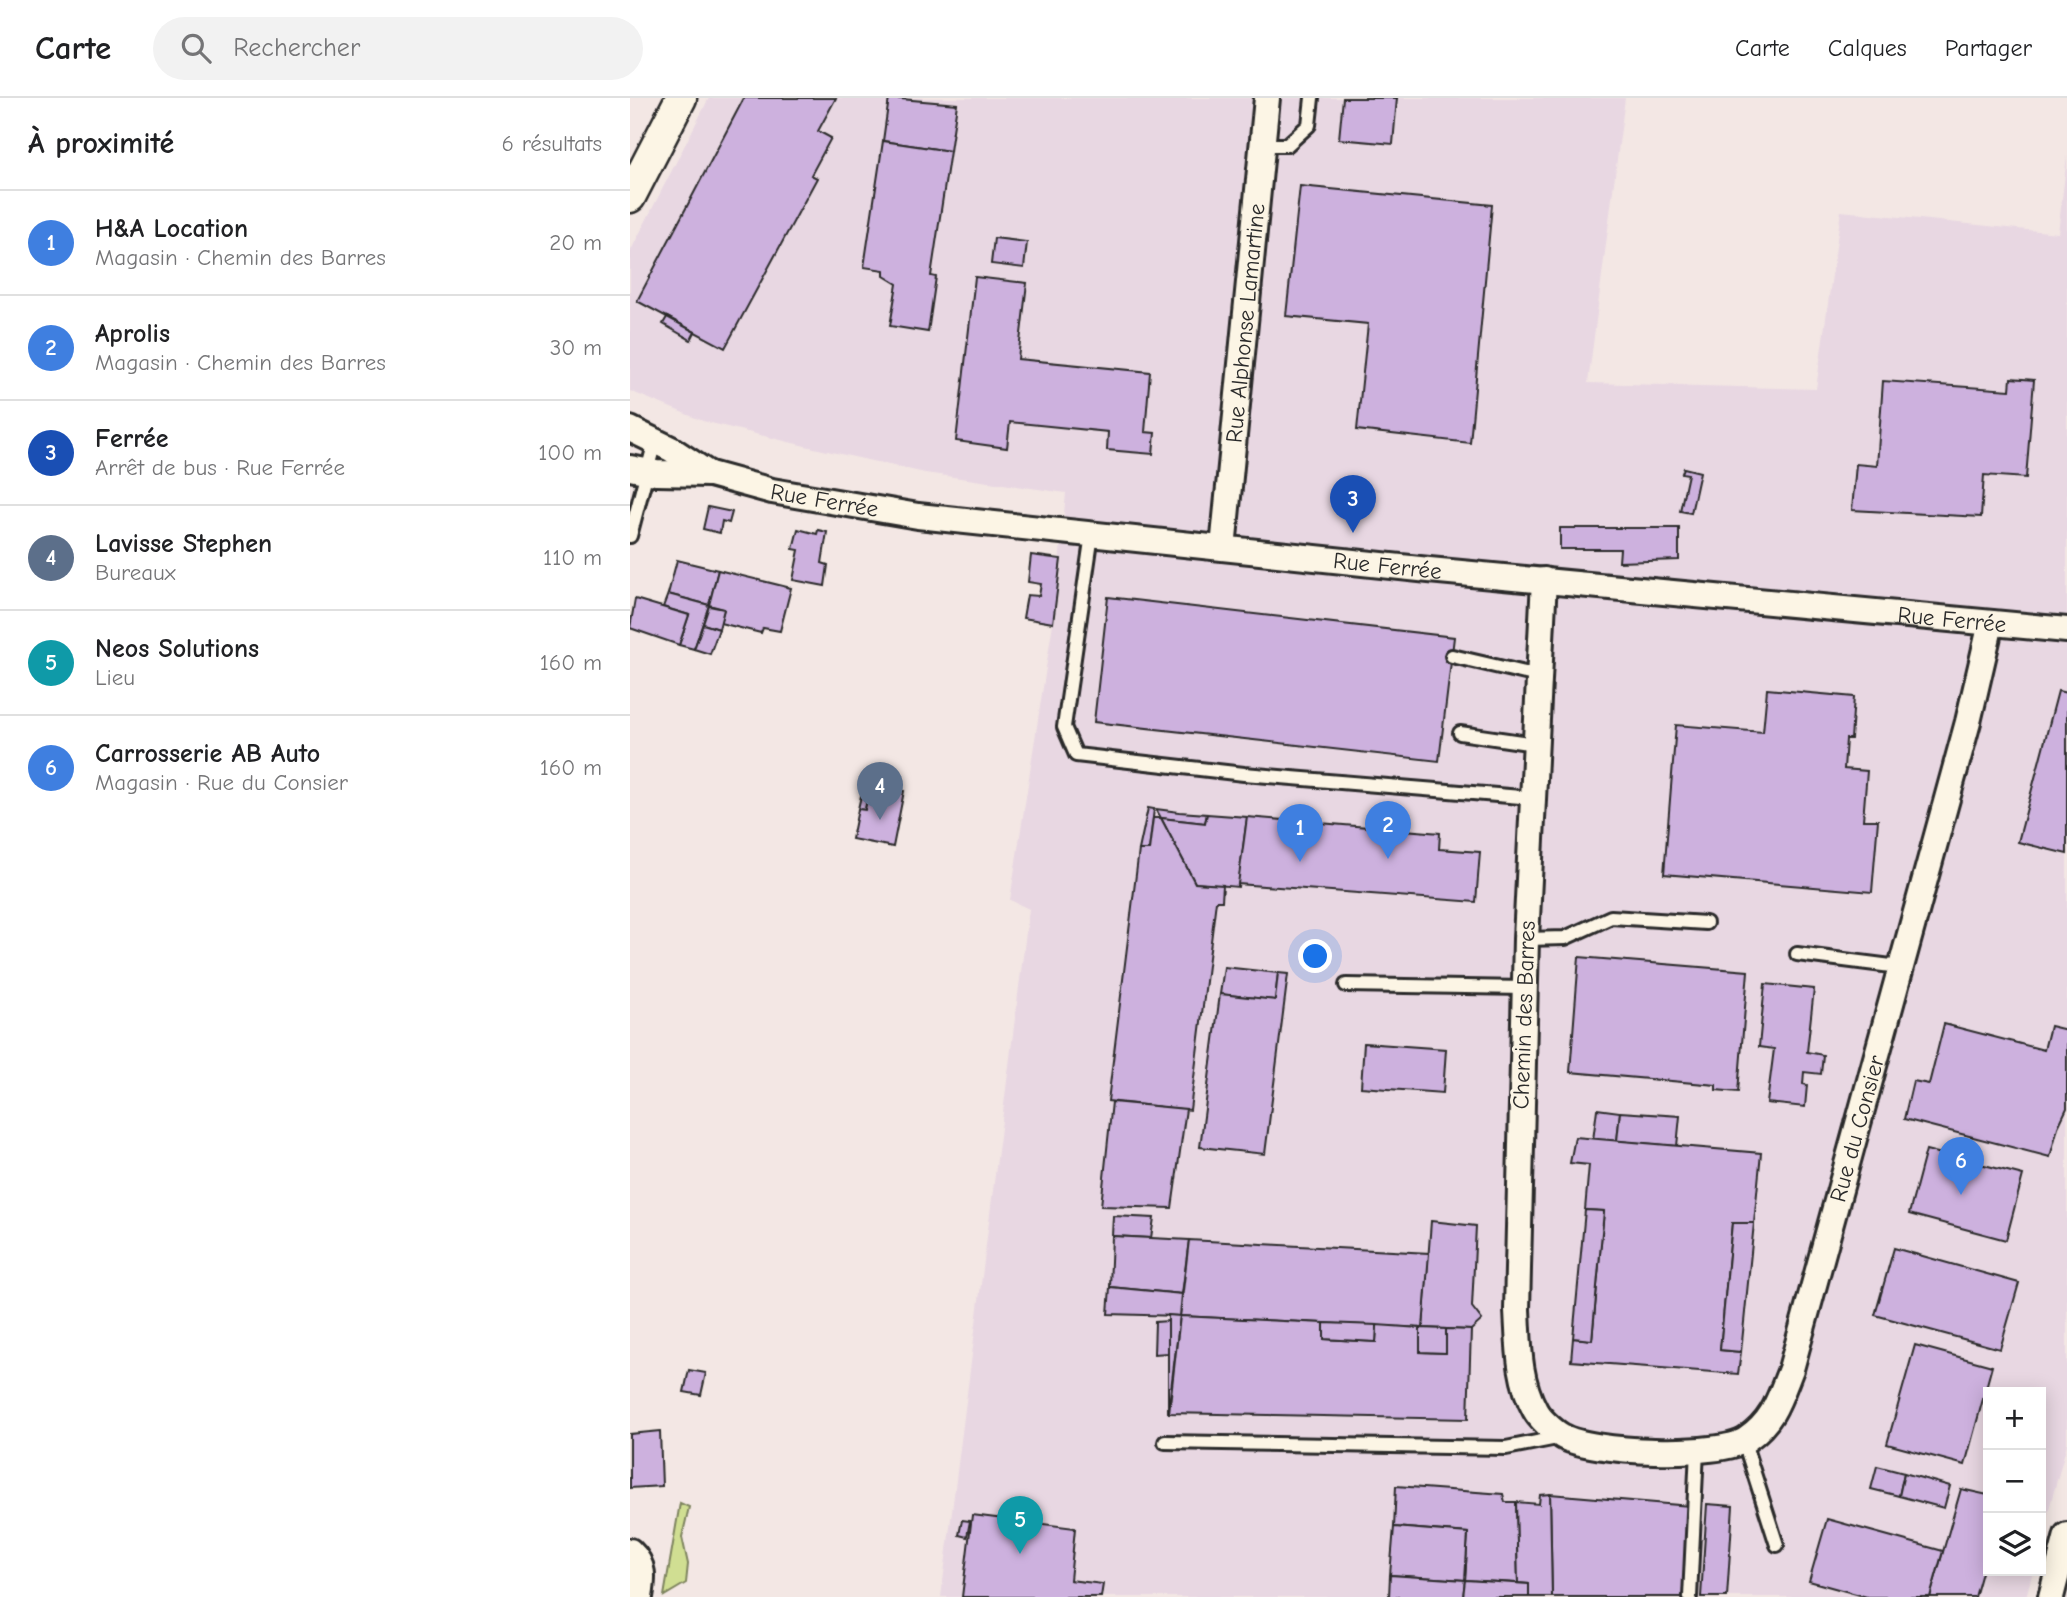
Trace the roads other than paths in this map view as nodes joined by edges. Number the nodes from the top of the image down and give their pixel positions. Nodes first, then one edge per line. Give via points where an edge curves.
1 (681, 98) edge
2 (1267, 98) edge
3 (1312, 98) edge
4 (1263, 145) junction
5 (630, 197) edge
6 (630, 429) edge
7 (654, 441) junction
8 (638, 470) edge
9 (710, 474) junction
10 (635, 497) edge
11 (1092, 534) junction
12 (630, 536) edge
13 (1223, 548) junction
14 (1544, 580) junction
15 (1991, 623) junction
16 (2067, 630) edge
17 (1452, 656) dead end
18 (1538, 676) junction
19 (1460, 733) dead end
20 (1535, 744) junction
21 (1533, 798) junction
22 (1706, 923) dead end
23 (1526, 939) junction
24 (1797, 954) dead end
25 (1899, 967) junction
26 (1346, 985) dead end
27 (1525, 988) junction
28 (1562, 1437) junction
29 (1165, 1441) dead end
30 (1744, 1442) junction
31 (1697, 1450) junction
32 (2067, 1535) edge
33 (1777, 1545) dead end
34 (630, 1551) edge
35 (640, 1597) edge
36 (1690, 1597) edge
37 (2050, 1597) edge

1 - 5 street
2 - 4 street, Rue Alphonse Lamartine
3 - 4 lane via 1309,125 1287,145
4 - 13 street, Rue Alphonse Lamartine
6 - 7 street, Rue Ferrée
7 - 8 lane
7 - 9 street, Rue Ferrée
8 - 9 street, Rue Ferrée
8 - 10 lane
9 - 11 street, Rue Ferrée via 847,506
10 - 12 lane
11 - 13 street, Rue Ferrée
11 - 21 lane via 1064,727 1076,755
13 - 14 street, Rue Ferrée
14 - 15 street, Rue Ferrée
14 - 18 street, Chemin des Barres
15 - 16 street, Rue Ferrée
15 - 25 street, Rue du Consier
17 - 18 lane
18 - 20 street, Chemin des Barres
19 - 20 lane
20 - 21 street, Chemin des Barres
21 - 23 street, Chemin des Barres
22 - 23 lane via 1611,917 1565,939
23 - 27 street, Chemin des Barres
24 - 25 lane
25 - 30 street, Rue du Consier via 1791,1368 1772,1417
26 - 27 lane
27 - 28 street, Chemin des Barres via 1517,1310 1521,1371 1536,1412
28 - 29 lane via 1506,1448
28 - 31 street via 1632,1452
30 - 31 street
30 - 33 lane
31 - 36 lane
32 - 37 street
34 - 35 street via 639,1559 643,1574

